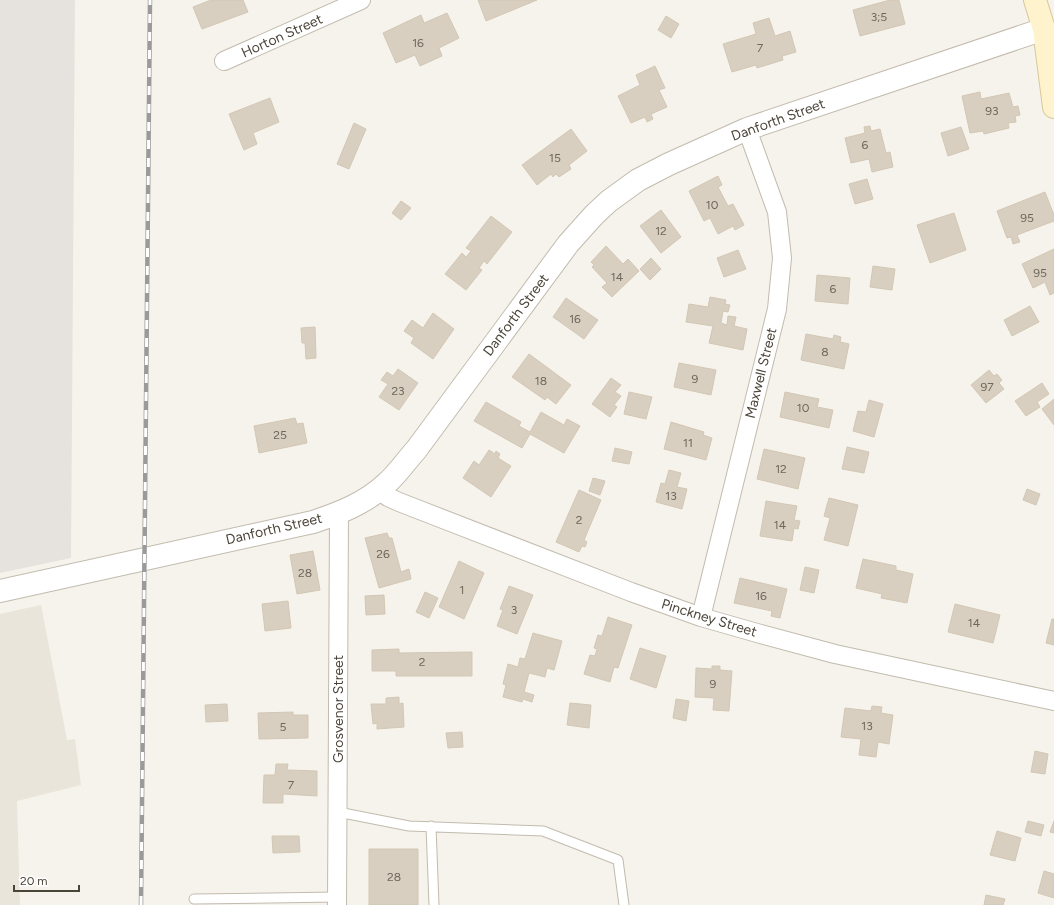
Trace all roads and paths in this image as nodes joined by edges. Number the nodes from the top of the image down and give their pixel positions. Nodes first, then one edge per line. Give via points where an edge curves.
1 (361, 0) edge
2 (1035, 0) edge
3 (1044, 29) junction
4 (224, 61) dead end
5 (1054, 107) edge
6 (747, 129) junction
7 (379, 490) junction
8 (339, 513) junction
9 (0, 591) edge
10 (701, 617) junction
11 (1054, 701) edge
12 (338, 812) junction
13 (431, 826) junction
14 (194, 899) dead end
15 (337, 901) edge
16 (434, 905) edge
17 (624, 905) edge

1 - 4 street, Horton Street
2 - 3 main road
3 - 5 main road
3 - 6 street, Danforth Street
6 - 7 street, Danforth Street via 654,170 623,190 594,215 568,244 416,450
6 - 10 street, Maxwell Street via 777,212 781,275 777,310
7 - 8 street, Danforth Street
7 - 10 street, Pinckney Street via 388,497 435,516
8 - 9 street, Danforth Street via 313,522
8 - 12 street, Grosvenor Street
10 - 11 street, Pinckney Street via 835,654
12 - 13 lane via 409,826
12 - 15 street, Grosvenor Street
13 - 16 lane
13 - 17 lane via 543,831 618,860
14 - 15 lane

